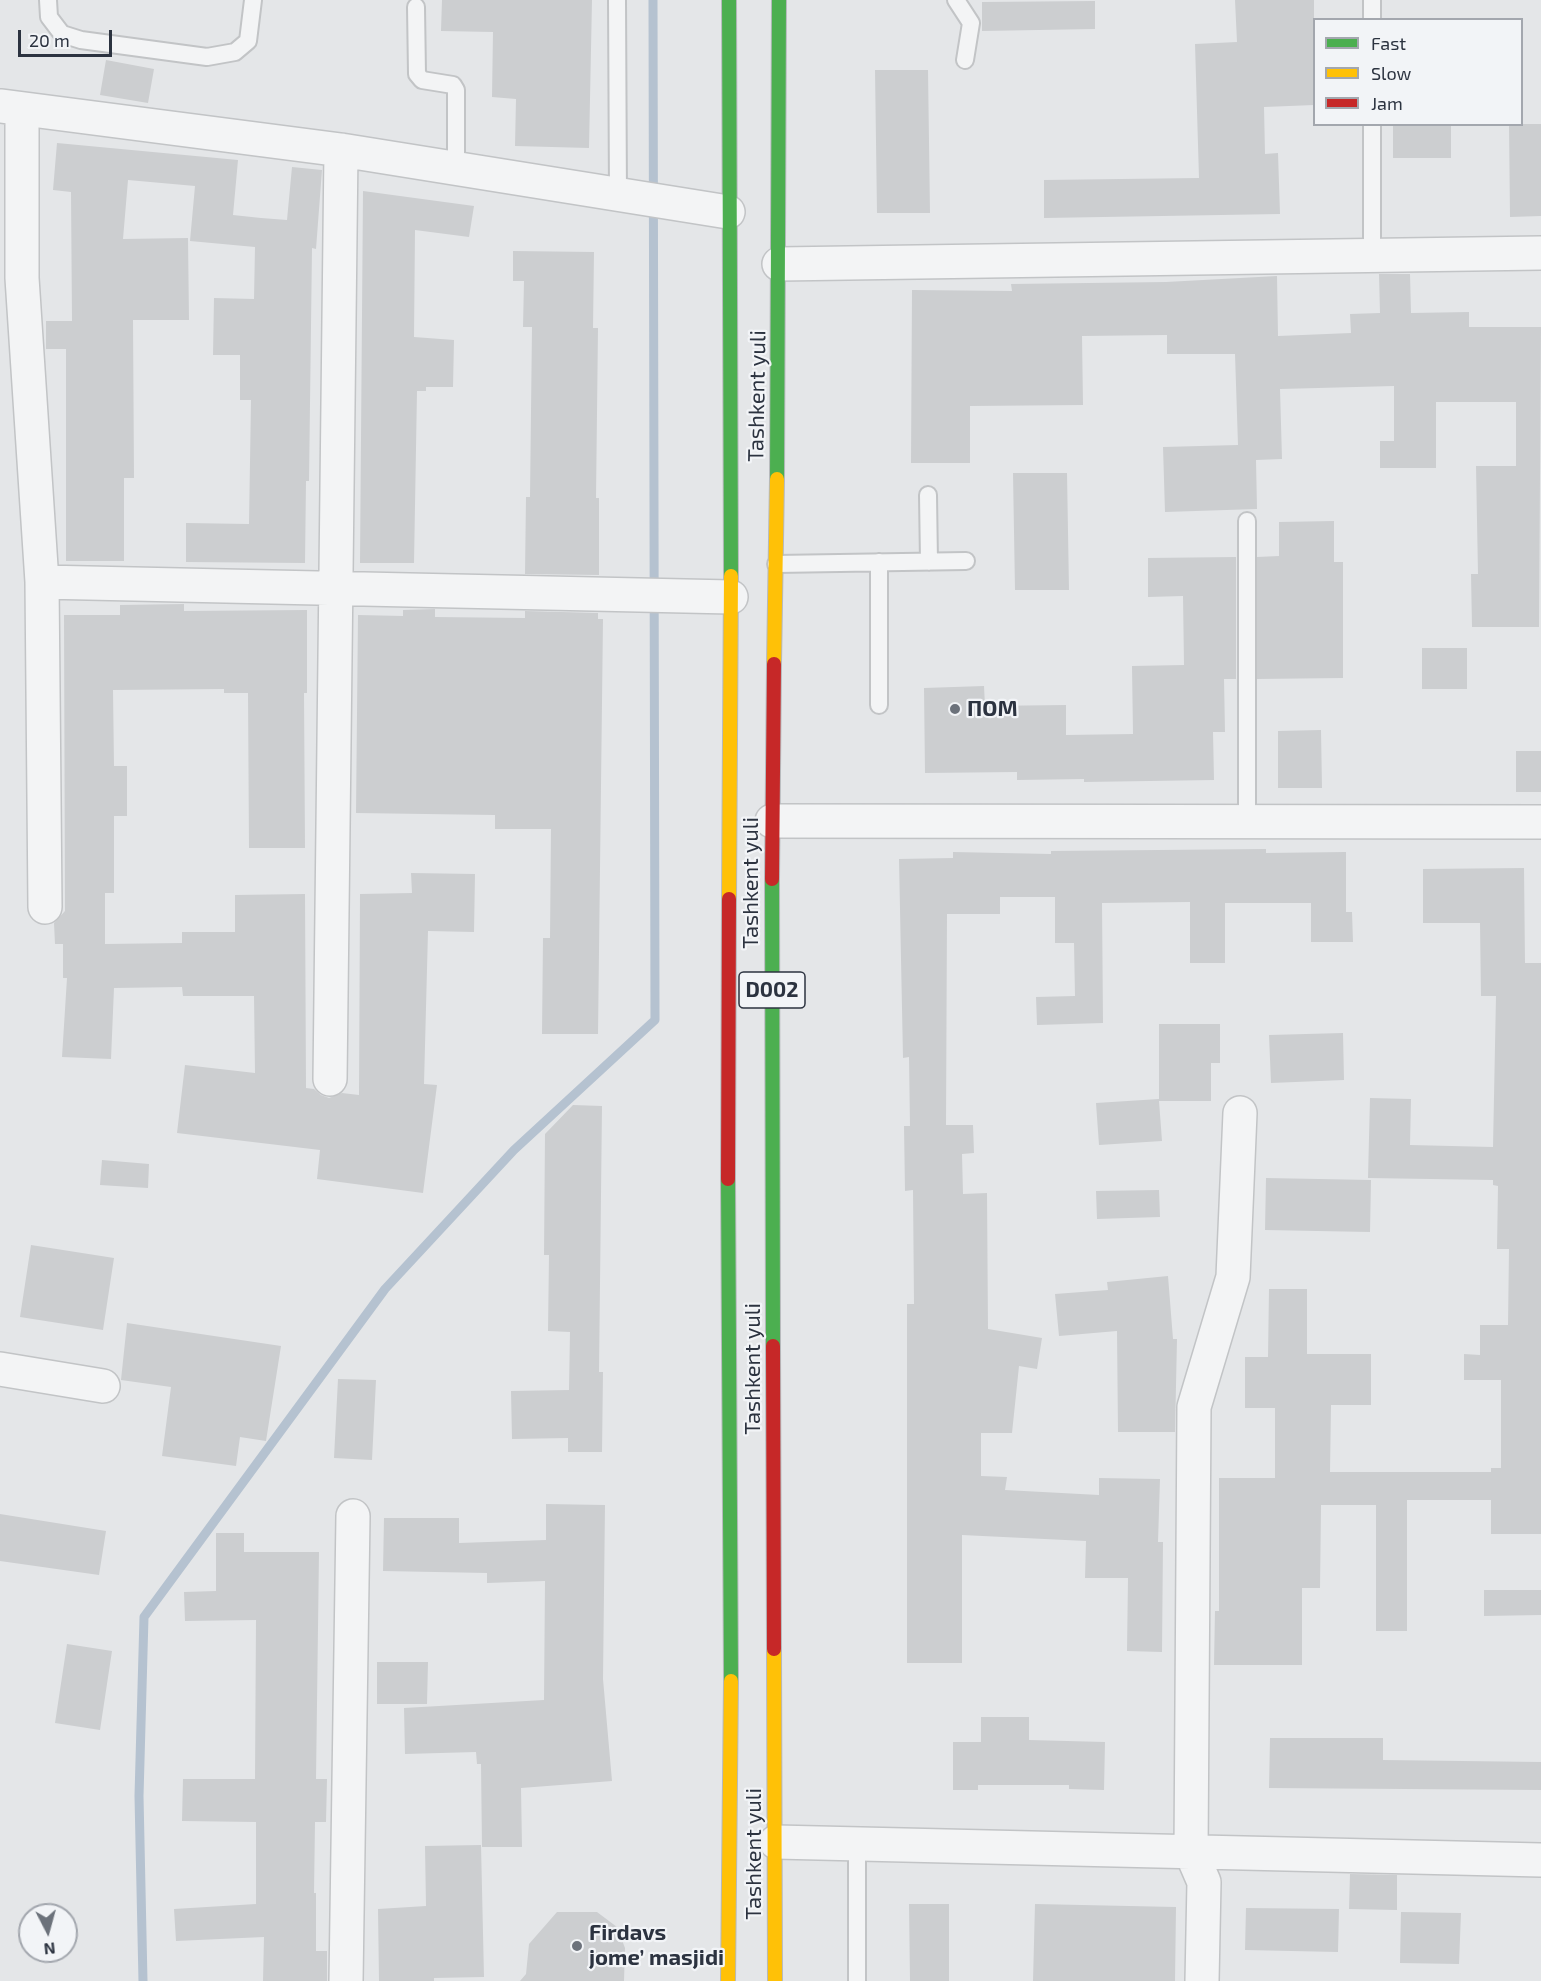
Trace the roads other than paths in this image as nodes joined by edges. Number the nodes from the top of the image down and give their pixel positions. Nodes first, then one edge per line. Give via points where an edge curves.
1 (48, 0) edge
2 (253, 0) edge
3 (617, 0) edge
4 (729, 0) edge
5 (779, 0) edge
6 (956, 0) edge
7 (1372, 0) edge
8 (416, 7) dead end
9 (1372, 18) edge
10 (964, 60) dead end
11 (11, 107) edge
12 (1372, 126) edge
13 (340, 150) junction
14 (456, 169) junction
15 (642, 198) junction
16 (728, 212) junction
17 (1541, 253) edge
18 (1372, 256) junction
19 (779, 264) junction
20 (928, 495) dead end
21 (1247, 521) dead end
22 (966, 561) dead end
23 (879, 562) junction
24 (929, 562) junction
25 (776, 564) junction
26 (42, 582) junction
27 (335, 588) junction
28 (731, 597) junction
29 (879, 705) dead end
30 (772, 820) junction
31 (1248, 822) junction
32 (1541, 822) edge
33 (45, 907) dead end
34 (330, 1079) dead end
35 (1240, 1113) dead end
36 (0, 1369) edge
37 (103, 1386) dead end
38 (353, 1516) dead end
39 (776, 1842) junction
40 (857, 1844) junction
41 (1191, 1852) junction
42 (1541, 1860) edge
43 (346, 1981) edge
44 (728, 1981) edge
45 (775, 1981) edge
46 (858, 1981) edge
47 (1202, 1981) edge

1 - 2 lane via 50,17 62,34 207,57 235,52 248,41
3 - 15 lane
4 - 16 highway, Tashkent yuli / D002
5 - 19 highway, Tashkent yuli / D002
6 - 10 lane via 971,22
7 - 9 lane
8 - 14 lane via 417,74 422,80 453,85 456,90
11 - 13 street
11 - 26 street
12 - 18 lane
13 - 14 street
13 - 27 street
14 - 15 street
15 - 16 street
16 - 28 highway, Tashkent yuli / D002
17 - 18 street
18 - 19 street
19 - 25 highway, Tashkent yuli / D002
20 - 24 lane
21 - 31 lane
22 - 24 lane
23 - 24 lane
23 - 25 lane
23 - 29 lane
25 - 30 highway, Tashkent yuli / D002
26 - 27 street
26 - 33 street
27 - 28 street
27 - 34 street
28 - 44 highway, Tashkent yuli / D002 via 734,1340
30 - 31 street
30 - 39 highway, Tashkent yuli / D002 via 768,1339
31 - 32 street
35 - 41 street via 1233,1277 1194,1407
36 - 37 street
38 - 43 street
39 - 40 street
39 - 45 highway, Tashkent yuli / D002
40 - 41 street
40 - 46 lane
41 - 42 street
41 - 47 street via 1204,1882

